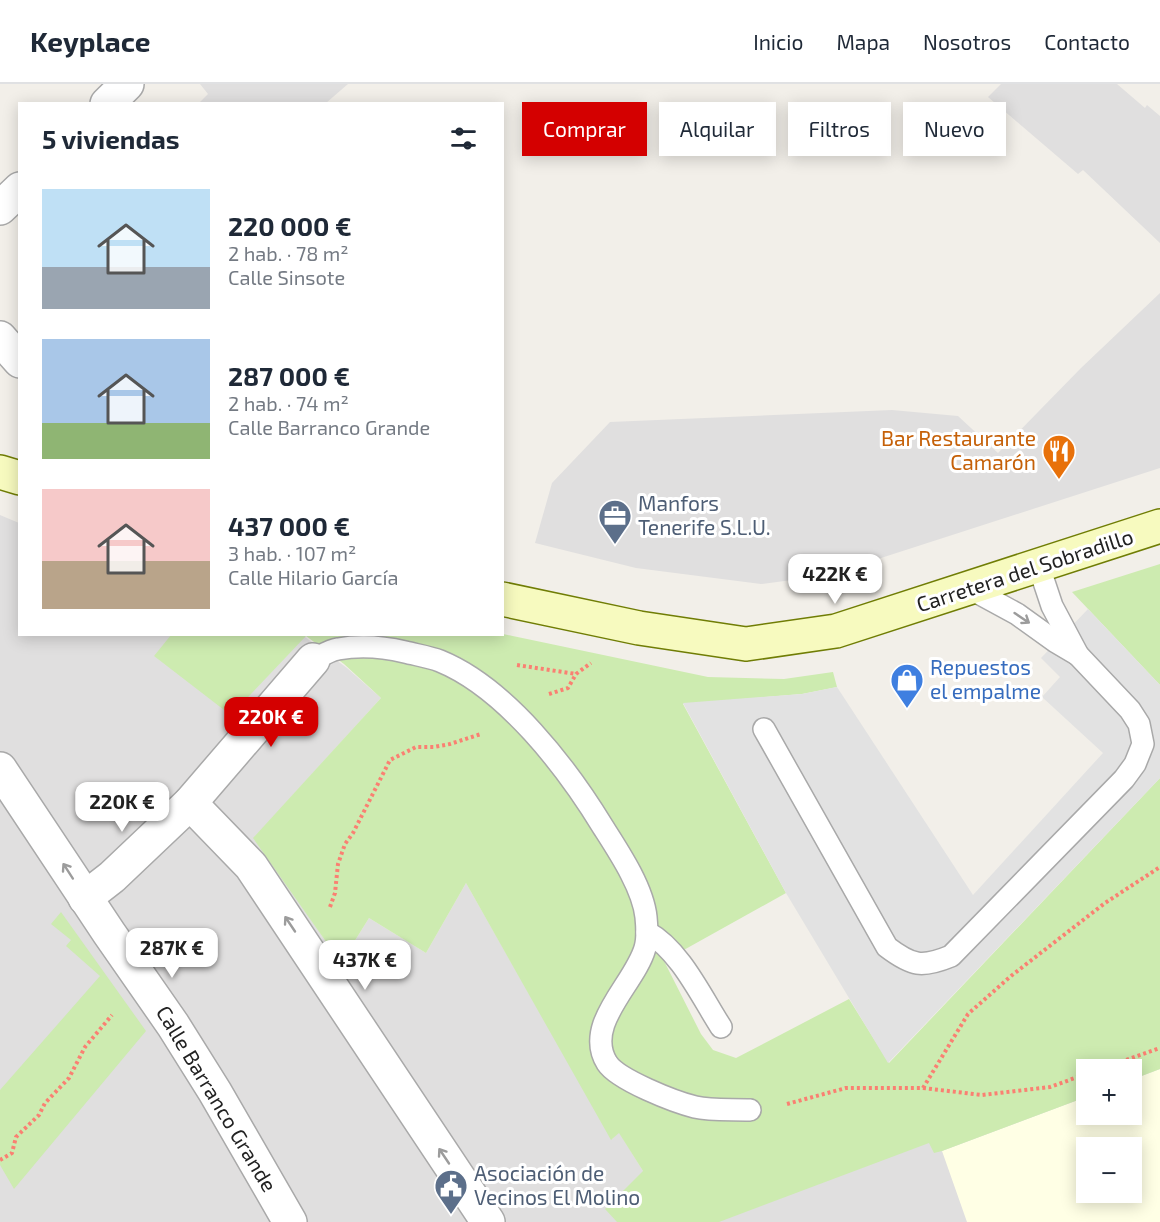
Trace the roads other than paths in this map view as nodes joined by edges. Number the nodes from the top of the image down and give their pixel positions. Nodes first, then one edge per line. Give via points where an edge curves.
1 (127, 84) edge
2 (109, 102) edge
3 (18, 191) edge
4 (0, 208) edge
5 (0, 338) edge
6 (18, 359) edge
7 (0, 472) edge
8 (18, 477) edge
9 (1160, 526) edge
10 (1039, 567) junction
11 (971, 589) junction
12 (504, 599) edge
13 (1078, 655) junction
14 (314, 660) joint
15 (764, 729) dead end
16 (0, 769) edge
17 (190, 803) junction
18 (86, 898) junction
19 (647, 932) junction
20 (721, 1027) dead end
21 (750, 1110) road end
22 (290, 1222) edge
23 (488, 1222) edge

1 - 2 street
3 - 4 street
5 - 6 street
7 - 8 main road
9 - 10 main road, Carretera del Sobradillo
10 - 11 main road, Carretera del Sobradillo
10 - 13 lane via 1052,606
11 - 12 main road, Carretera del Sobradillo via 836,631 746,644 639,628
11 -> 13 lane
13 - 15 lane via 1139,724 1143,744 1135,764 951,956 931,965 906,962 887,947
14 - 17 street
14 - 19 lane via 337,649 385,647 440,661 484,686 539,738 589,805 636,886 646,913
18 -> 16 street, Calle Barranco Grande
17 - 18 street
23 -> 17 street via 251,866
18 - 22 street, Calle Barranco Grande via 197,1063
19 - 20 lane via 673,952
19 - 21 lane via 645,949 635,970 602,1026 601,1049 608,1065 652,1092 697,1107

